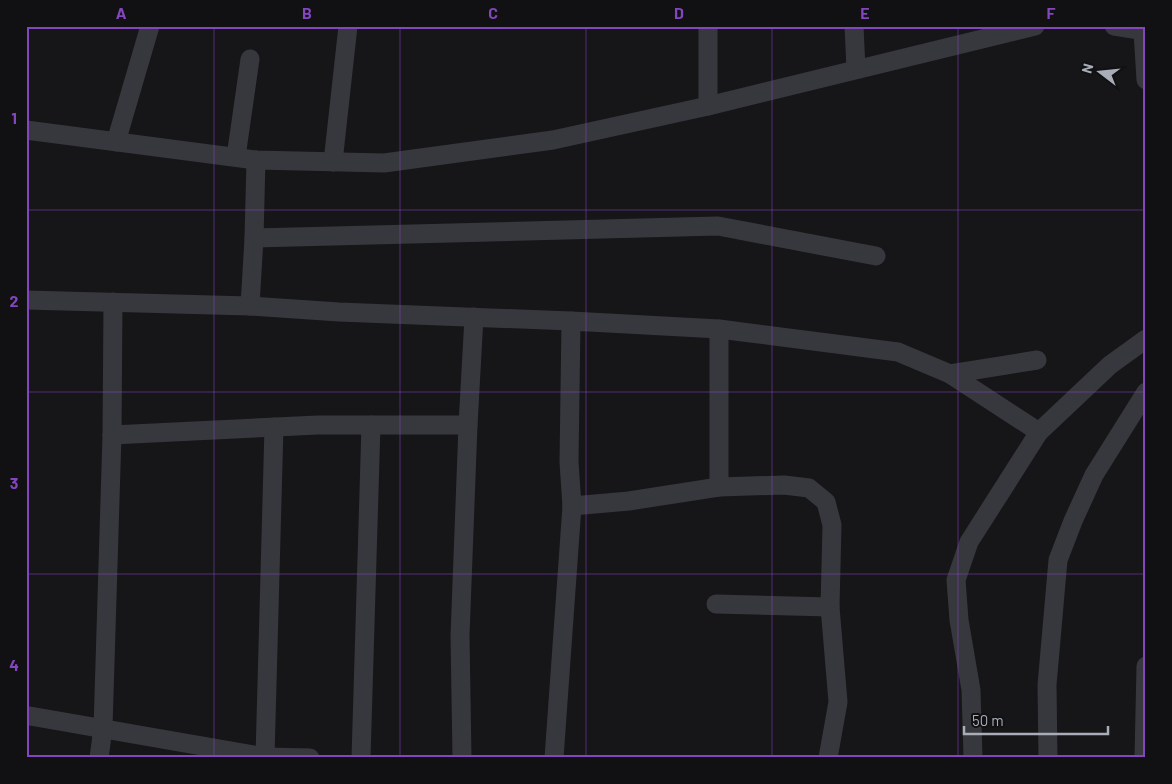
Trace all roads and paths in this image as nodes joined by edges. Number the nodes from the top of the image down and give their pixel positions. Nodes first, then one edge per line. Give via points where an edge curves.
1 (150, 26) edge
2 (348, 26) edge
3 (708, 26) edge
4 (854, 26) edge
5 (1114, 26) edge
6 (1025, 28) edge
7 (1144, 31) edge
8 (250, 59) dead end
9 (856, 69) junction
10 (1146, 80) edge
11 (708, 106) junction
12 (26, 130) edge
13 (116, 142) junction
14 (236, 157) junction
15 (256, 160) junction
16 (333, 162) junction
17 (254, 238) junction
18 (876, 256) dead end
19 (26, 300) edge
20 (113, 302) junction
21 (250, 306) junction
22 (474, 317) junction
23 (571, 321) junction
24 (719, 329) junction
25 (1146, 339) edge
26 (1037, 360) dead end
27 (950, 374) junction
28 (1146, 392) edge
29 (371, 425) junction
30 (468, 425) junction
31 (274, 428) junction
32 (1039, 432) junction
33 (112, 435) junction
34 (719, 487) junction
35 (572, 506) junction
36 (716, 604) dead end
37 (830, 607) junction
38 (1146, 666) edge
39 (26, 716) edge
40 (103, 728) junction
41 (265, 757) edge
42 (99, 758) edge
43 (310, 758) edge
44 (362, 758) edge
45 (462, 758) edge
46 (554, 758) edge
47 (828, 758) edge
48 (972, 758) edge
49 (1048, 758) edge
50 (1144, 758) edge

1 - 13 street
2 - 16 street
3 - 11 street
4 - 9 street
5 - 7 street
6 - 9 street
7 - 10 street
8 - 14 street
9 - 11 street
11 - 16 street via 553,140 384,164
12 - 13 street
13 - 14 street
14 - 15 street
15 - 16 street
15 - 17 street
17 - 18 street via 718,226
17 - 21 street
19 - 20 street
20 - 21 street
20 - 33 street
21 - 22 street
22 - 23 street
22 - 30 street
23 - 24 street
23 - 35 street via 569,462
24 - 27 street via 898,352
24 - 34 street
25 - 32 street via 1110,365
26 - 27 street
27 - 32 street
28 - 49 street via 1094,475 1058,560 1047,685
29 - 30 street
29 - 31 street
29 - 44 street
30 - 45 street via 460,636
31 - 33 street
31 - 41 street
32 - 48 street via 969,542 956,580 970,690
33 - 40 street
34 - 35 street
34 - 37 street via 784,485 809,488 826,502 832,526
35 - 46 street
36 - 37 street
37 - 47 street via 838,702
38 - 50 street
39 - 40 street
40 - 41 street
40 - 42 street
41 - 43 street

